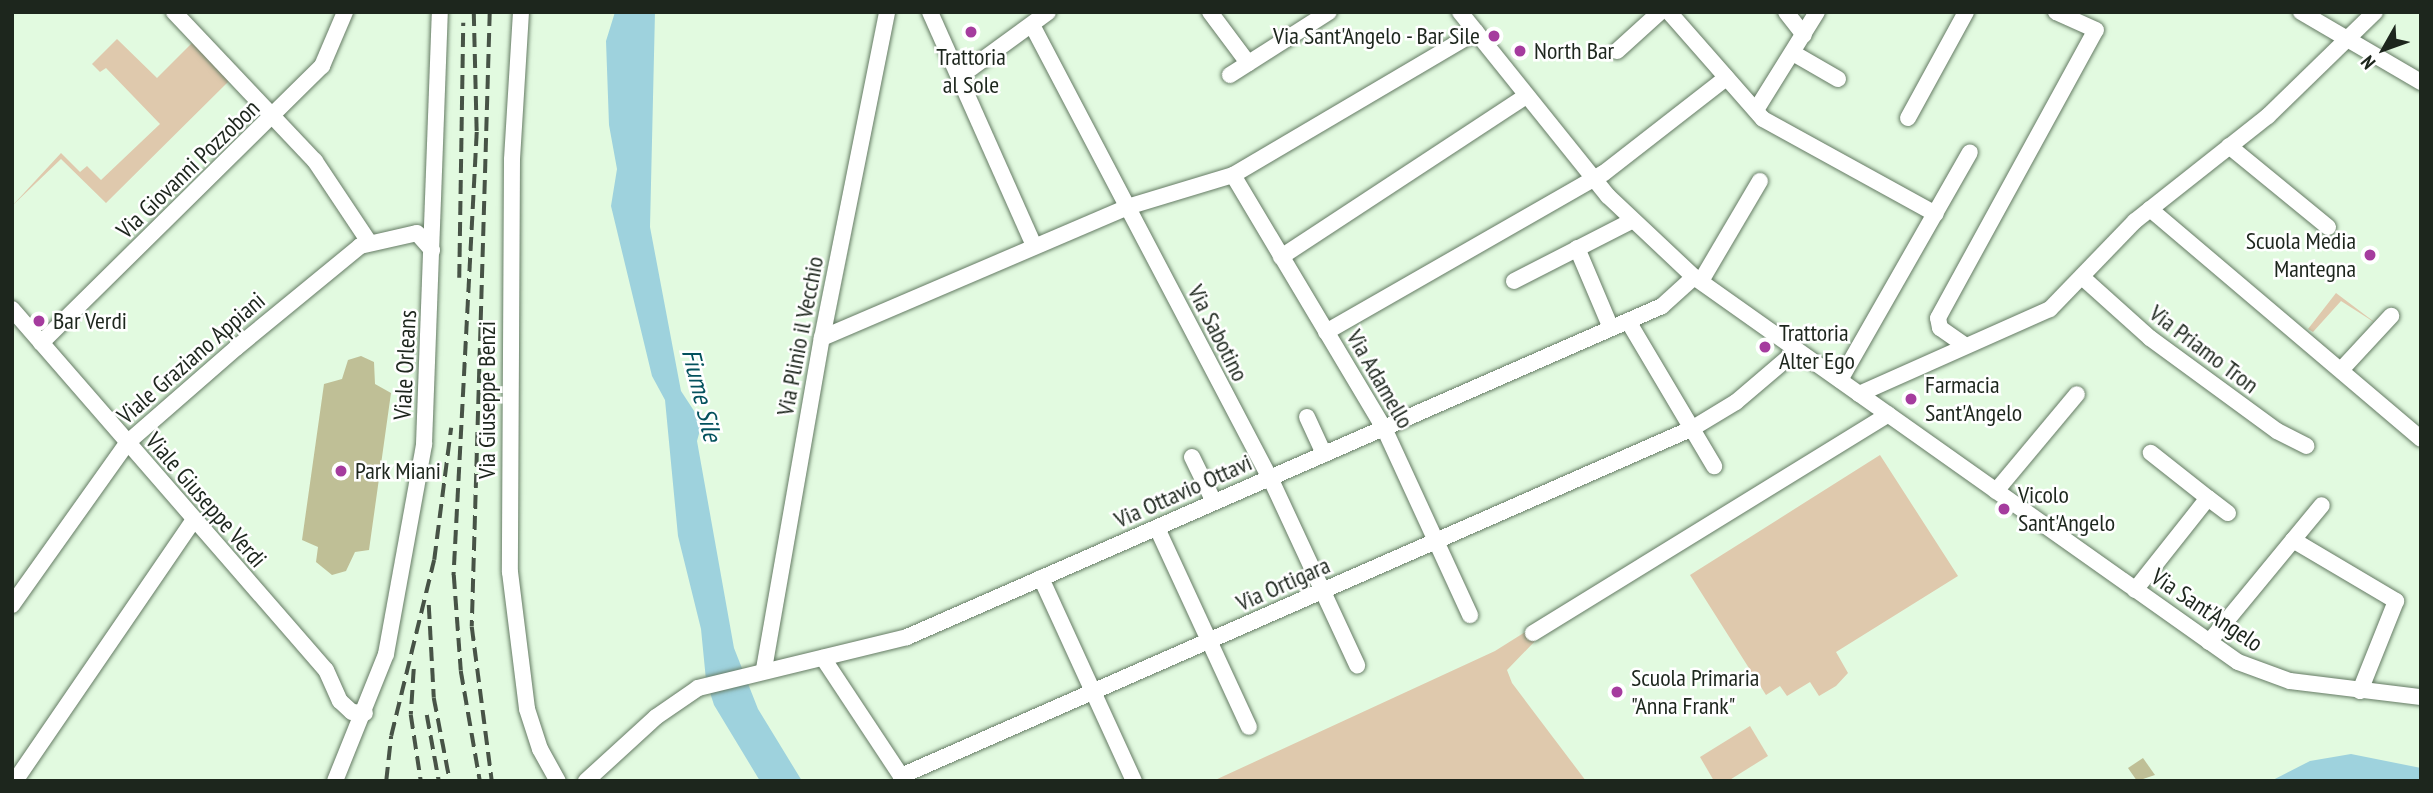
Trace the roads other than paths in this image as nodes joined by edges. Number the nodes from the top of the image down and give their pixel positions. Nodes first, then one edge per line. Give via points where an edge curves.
1 (174, 12) edge
2 (345, 12) edge
3 (440, 12) edge
4 (521, 12) edge
5 (887, 12) edge
6 (930, 12) edge
7 (1048, 12) edge
8 (1210, 12) edge
9 (1329, 12) edge
10 (1460, 12) edge
11 (1660, 12) edge
12 (1669, 12) edge
13 (1786, 12) edge
14 (1817, 12) edge
15 (1966, 12) edge
16 (2056, 12) edge
17 (2301, 12) edge
18 (2375, 12) edge
19 (1032, 25) junction
20 (1476, 32) junction
21 (1804, 35) junction
22 (2347, 39) junction
23 (1617, 51) dead end
24 (1793, 53) junction
25 (1248, 63) junction
26 (1230, 75) dead end
27 (959, 77) junction
28 (1726, 78) junction
29 (1838, 79) dead end
30 (2421, 82) edge
31 (1527, 96) junction
32 (1756, 110) junction
33 (272, 118) junction
34 (1908, 118) dead end
35 (2229, 146) junction
36 (1970, 152) dead end
37 (1233, 175) junction
38 (1592, 178) junction
39 (1760, 181) dead end
40 (433, 205) junction
41 (1127, 207) junction
42 (2150, 209) junction
43 (1936, 214) junction
44 (1632, 221) junction
45 (2328, 227) dead end
46 (417, 233) junction
47 (369, 242) junction
48 (1034, 246) junction
49 (1577, 248) junction
50 (433, 253) junction
51 (1281, 257) junction
52 (2082, 277) junction
53 (1698, 279) junction
54 (1514, 281) dead end
55 (12, 309) edge
56 (2391, 316) dead end
57 (1628, 321) junction
58 (1611, 328) junction
59 (1326, 332) junction
60 (821, 338) junction
61 (41, 343) junction
62 (1963, 344) junction
63 (1797, 350) junction
64 (2341, 370) junction
65 (1840, 380) junction
66 (1859, 394) junction
67 (2077, 394) dead end
68 (1888, 415) junction
69 (1307, 417) dead end
70 (1384, 428) junction
71 (1693, 428) junction
72 (2421, 439) edge
73 (127, 443) junction
74 (2306, 446) dead end
75 (2151, 453) dead end
76 (1324, 454) junction
77 (1192, 457) dead end
78 (1714, 466) dead end
79 (1269, 478) junction
80 (1996, 491) junction
81 (2208, 498) junction
82 (1213, 502) junction
83 (2322, 505) dead end
84 (2228, 513) dead end
85 (193, 521) junction
86 (1157, 528) junction
87 (2294, 540) junction
88 (1437, 541) junction
89 (1041, 578) junction
90 (1324, 590) junction
91 (2135, 590) junction
92 (12, 605) edge
93 (1470, 615) dead end
94 (1533, 633) dead end
95 (1210, 640) junction
96 (2209, 642) junction
97 (823, 658) junction
98 (1357, 665) dead end
99 (757, 671) junction
100 (2360, 691) junction
101 (1094, 692) junction
102 (2421, 697) edge
103 (365, 713) junction
104 (1249, 727) dead end
105 (902, 779) edge
106 (15, 781) edge
107 (335, 781) edge
108 (558, 781) edge
109 (586, 781) edge
110 (1134, 781) edge

1 - 33 street
2 - 33 street, Via Giovanni Pozzobon via 322,66
3 - 40 street, Viale Orleans
4 - 108 street, Via Giuseppe Benzi via 512,160 510,572 527,709
5 - 60 street, Via Plinio il Vecchio
6 - 27 street
7 - 19 street
8 - 25 street
9 - 25 street
10 - 20 street, Via Sant'Angelo
11 - 23 street
12 - 28 street
13 - 21 street
14 - 21 street
15 - 34 street
16 - 62 street via 2096,30 1938,318 1940,328
17 - 22 street
18 - 22 street
19 - 27 street
19 - 41 street, Via Sabotino
20 - 31 street, Via Sant'Angelo
20 - 37 street
21 - 24 street
22 - 30 street
22 - 35 street
24 - 29 street
24 - 32 street
25 - 26 street
27 - 48 street
28 - 32 street
28 - 38 street
31 - 38 street, Via Sant'Angelo
31 - 51 street
32 - 43 street via 1801,143
33 - 47 street via 315,160
33 - 61 street, Via Giovanni Pozzobon
35 - 42 street
35 - 45 street
36 - 43 street
37 - 41 street
37 - 51 street, Via Adamello
38 - 44 street, Via Sant'Angelo
38 - 59 street
39 - 53 street
40 - 46 street
40 - 50 street, Viale Orleans
41 - 48 street
41 - 79 street, Via Sabotino
42 - 52 street
42 - 64 street
43 - 65 street
44 - 49 street
44 - 53 street, Via Sant'Angelo
46 - 47 street, Viale Graziano Appiani
46 - 50 street via 429,241
47 - 73 street, Viale Graziano Appiani
48 - 60 street
49 - 54 street
49 - 58 street
50 - 103 street, Viale Orleans via 424,444 386,654
51 - 59 street, Via Adamello
52 - 62 street via 2029,323
52 - 74 street, Via Priamo Tron via 2150,338 2277,431
53 - 57 street, Via Ottavio Ottavi via 1669,302
53 - 63 street, Via Sant'Angelo
55 - 61 street, Viale Giuseppe Verdi
56 - 64 street
57 - 58 street, Via Ottavio Ottavi
57 - 71 street
58 - 70 street, Via Ottavio Ottavi
59 - 70 street, Via Adamello
60 - 99 street, Via Plinio il Vecchio
61 - 73 street, Viale Giuseppe Verdi
62 - 66 street
63 - 65 street, Via Sant'Angelo
63 - 71 street, Via Ortigara via 1736,402
64 - 72 street
65 - 66 street, Via Sant'Angelo
66 - 68 street, Via Sant'Angelo
67 - 80 street
68 - 80 street, Via Sant'Angelo
68 - 94 street
69 - 76 street
70 - 76 street, Via Ottavio Ottavi
70 - 88 street, Via Adamello
71 - 78 street
71 - 88 street, Via Ortigara
73 - 85 street, Viale Giuseppe Verdi
73 - 92 street, Viale Graziano Appiani
75 - 81 street
76 - 79 street, Via Ottavio Ottavi
77 - 82 street
79 - 82 street, Via Ottavio Ottavi
79 - 90 street, Via Sabotino
80 - 91 street, Via Sant'Angelo
81 - 84 street
81 - 91 street
82 - 86 street, Via Ottavio Ottavi
83 - 87 street
85 - 103 street, Viale Giuseppe Verdi via 326,670 340,701 352,712
85 - 106 street
86 - 89 street, Via Ottavio Ottavi
86 - 95 street
87 - 96 street
87 - 100 street via 2396,601
88 - 90 street, Via Ortigara
88 - 93 street, Via Adamello
89 - 97 street, Via Ottavio Ottavi via 907,637
89 - 101 street
90 - 95 street, Via Ortigara
90 - 98 street, Via Sabotino
91 - 96 street, Via Sant'Angelo
95 - 101 street, Via Ortigara
95 - 104 street
96 - 100 street, Via Sant'Angelo via 2273,677
97 - 99 street, Via Ottavio Ottavi
97 - 105 street, Via Ortigara
99 - 109 street, Via Ottavio Ottavi via 698,688 656,717
100 - 102 street, Via Sant'Angelo
101 - 105 street, Via Ortigara
101 - 110 street
103 - 107 street, Viale Orleans

